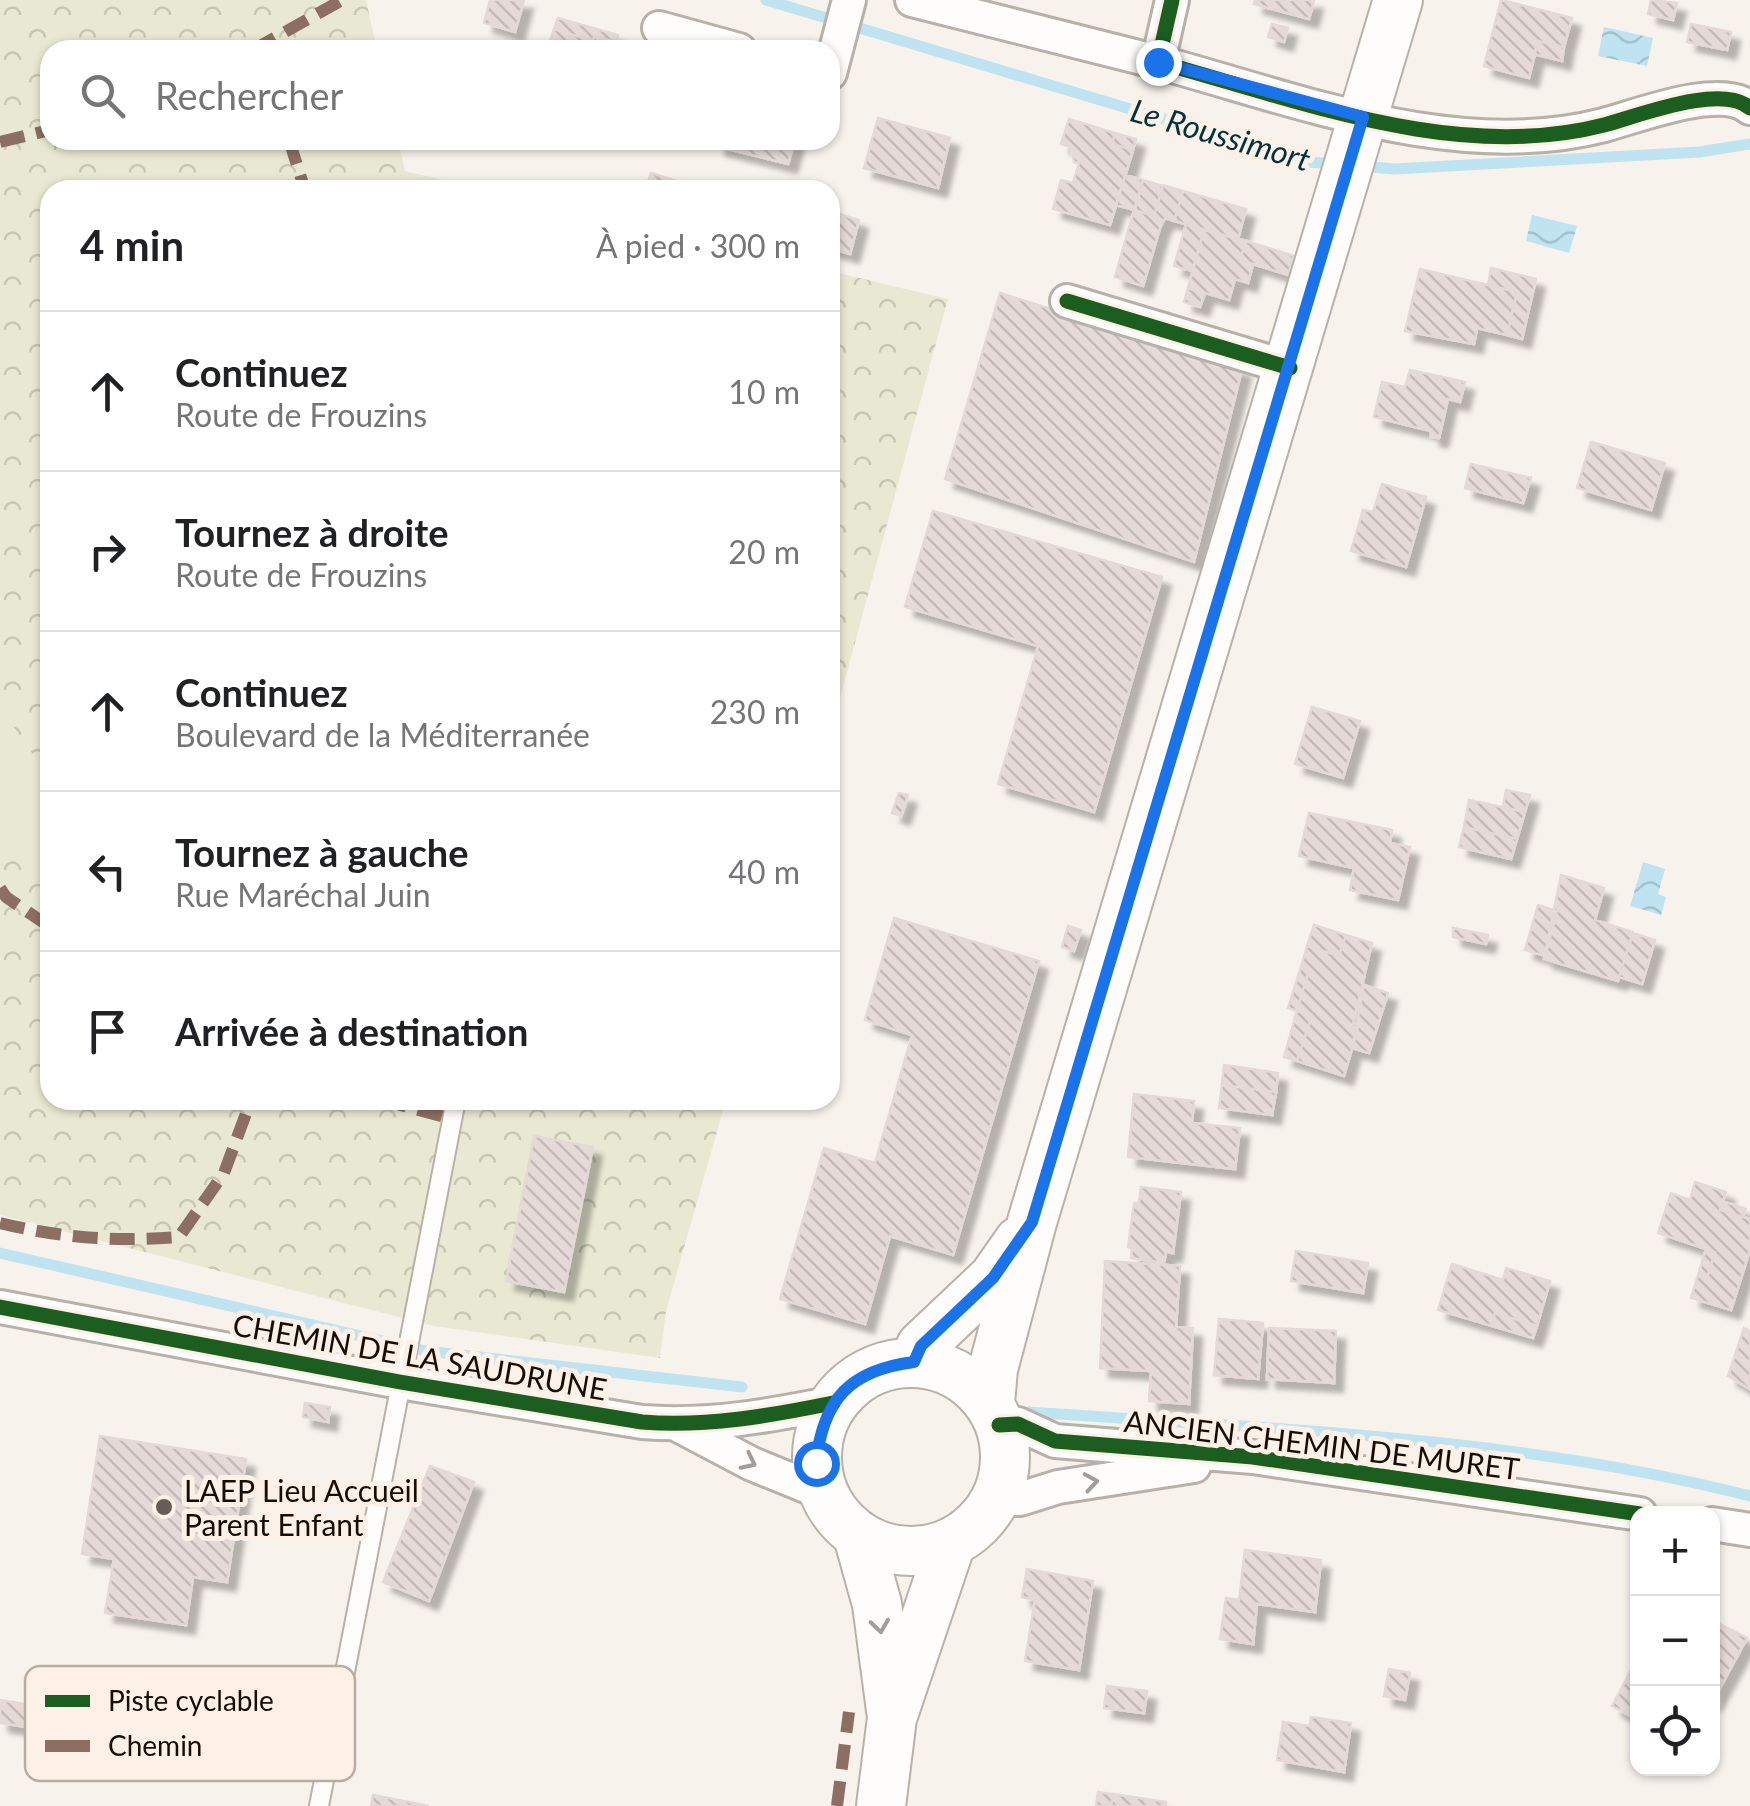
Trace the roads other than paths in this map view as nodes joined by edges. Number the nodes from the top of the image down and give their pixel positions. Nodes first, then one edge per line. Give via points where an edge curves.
1 (849, 0) edge
2 (912, 0) edge
3 (1172, 0) edge
4 (1398, 0) edge
5 (659, 28) dead end
6 (703, 40) edge
7 (839, 40) edge
8 (1158, 62) junction
9 (1747, 105) edge
10 (1359, 129) junction
11 (1067, 301) dead end
12 (1290, 368) junction
13 (454, 1110) edge
14 (1032, 1222) junction
15 (0, 1306) edge
16 (914, 1362) junction
17 (400, 1382) junction
18 (832, 1404) junction
19 (994, 1414) junction
20 (678, 1424) junction
21 (1253, 1457) junction
22 (824, 1493) junction
23 (996, 1500) junction
24 (1630, 1513) edge
25 (1720, 1525) edge
26 (1750, 1530) edge
27 (858, 1536) junction
28 (952, 1542) junction
29 (346, 1666) edge
30 (892, 1718) junction
31 (324, 1781) edge
32 (319, 1806) edge
33 (881, 1806) edge

1 - 7 street
2 - 8 street
3 - 8 street
4 - 10 main road
5 - 6 street
8 - 10 street
9 - 10 street via 1708,97 1566,134
10 - 12 main road
11 - 12 street
12 - 14 main road
13 - 17 lane
14 - 16 main road via 993,1278 921,1346
14 - 19 main road via 994,1369
15 - 17 street, CHEMIN DE LA SAUDRUNE
16 - 18 main road via 882,1366 854,1380
16 - 19 main road via 945,1368 972,1384
17 - 20 street, CHEMIN DE LA SAUDRUNE
17 - 29 lane
18 - 20 street, CHEMIN DE LA SAUDRUNE
18 - 22 main road via 816,1463
19 - 21 street, ANCIEN CHEMIN DE MURET via 1055,1441
19 - 23 main road via 1006,1464
20 -> 22 street, CHEMIN DE LA SAUDRUNE
23 -> 21 street, ANCIEN CHEMIN DE MURET
21 - 24 street, ANCIEN CHEMIN DE MURET
22 - 27 main road
23 - 28 main road
25 - 26 street
27 - 28 main road via 892,1550
27 -> 30 main road via 877,1604
28 - 30 main road
30 - 33 main road
31 - 32 lane

